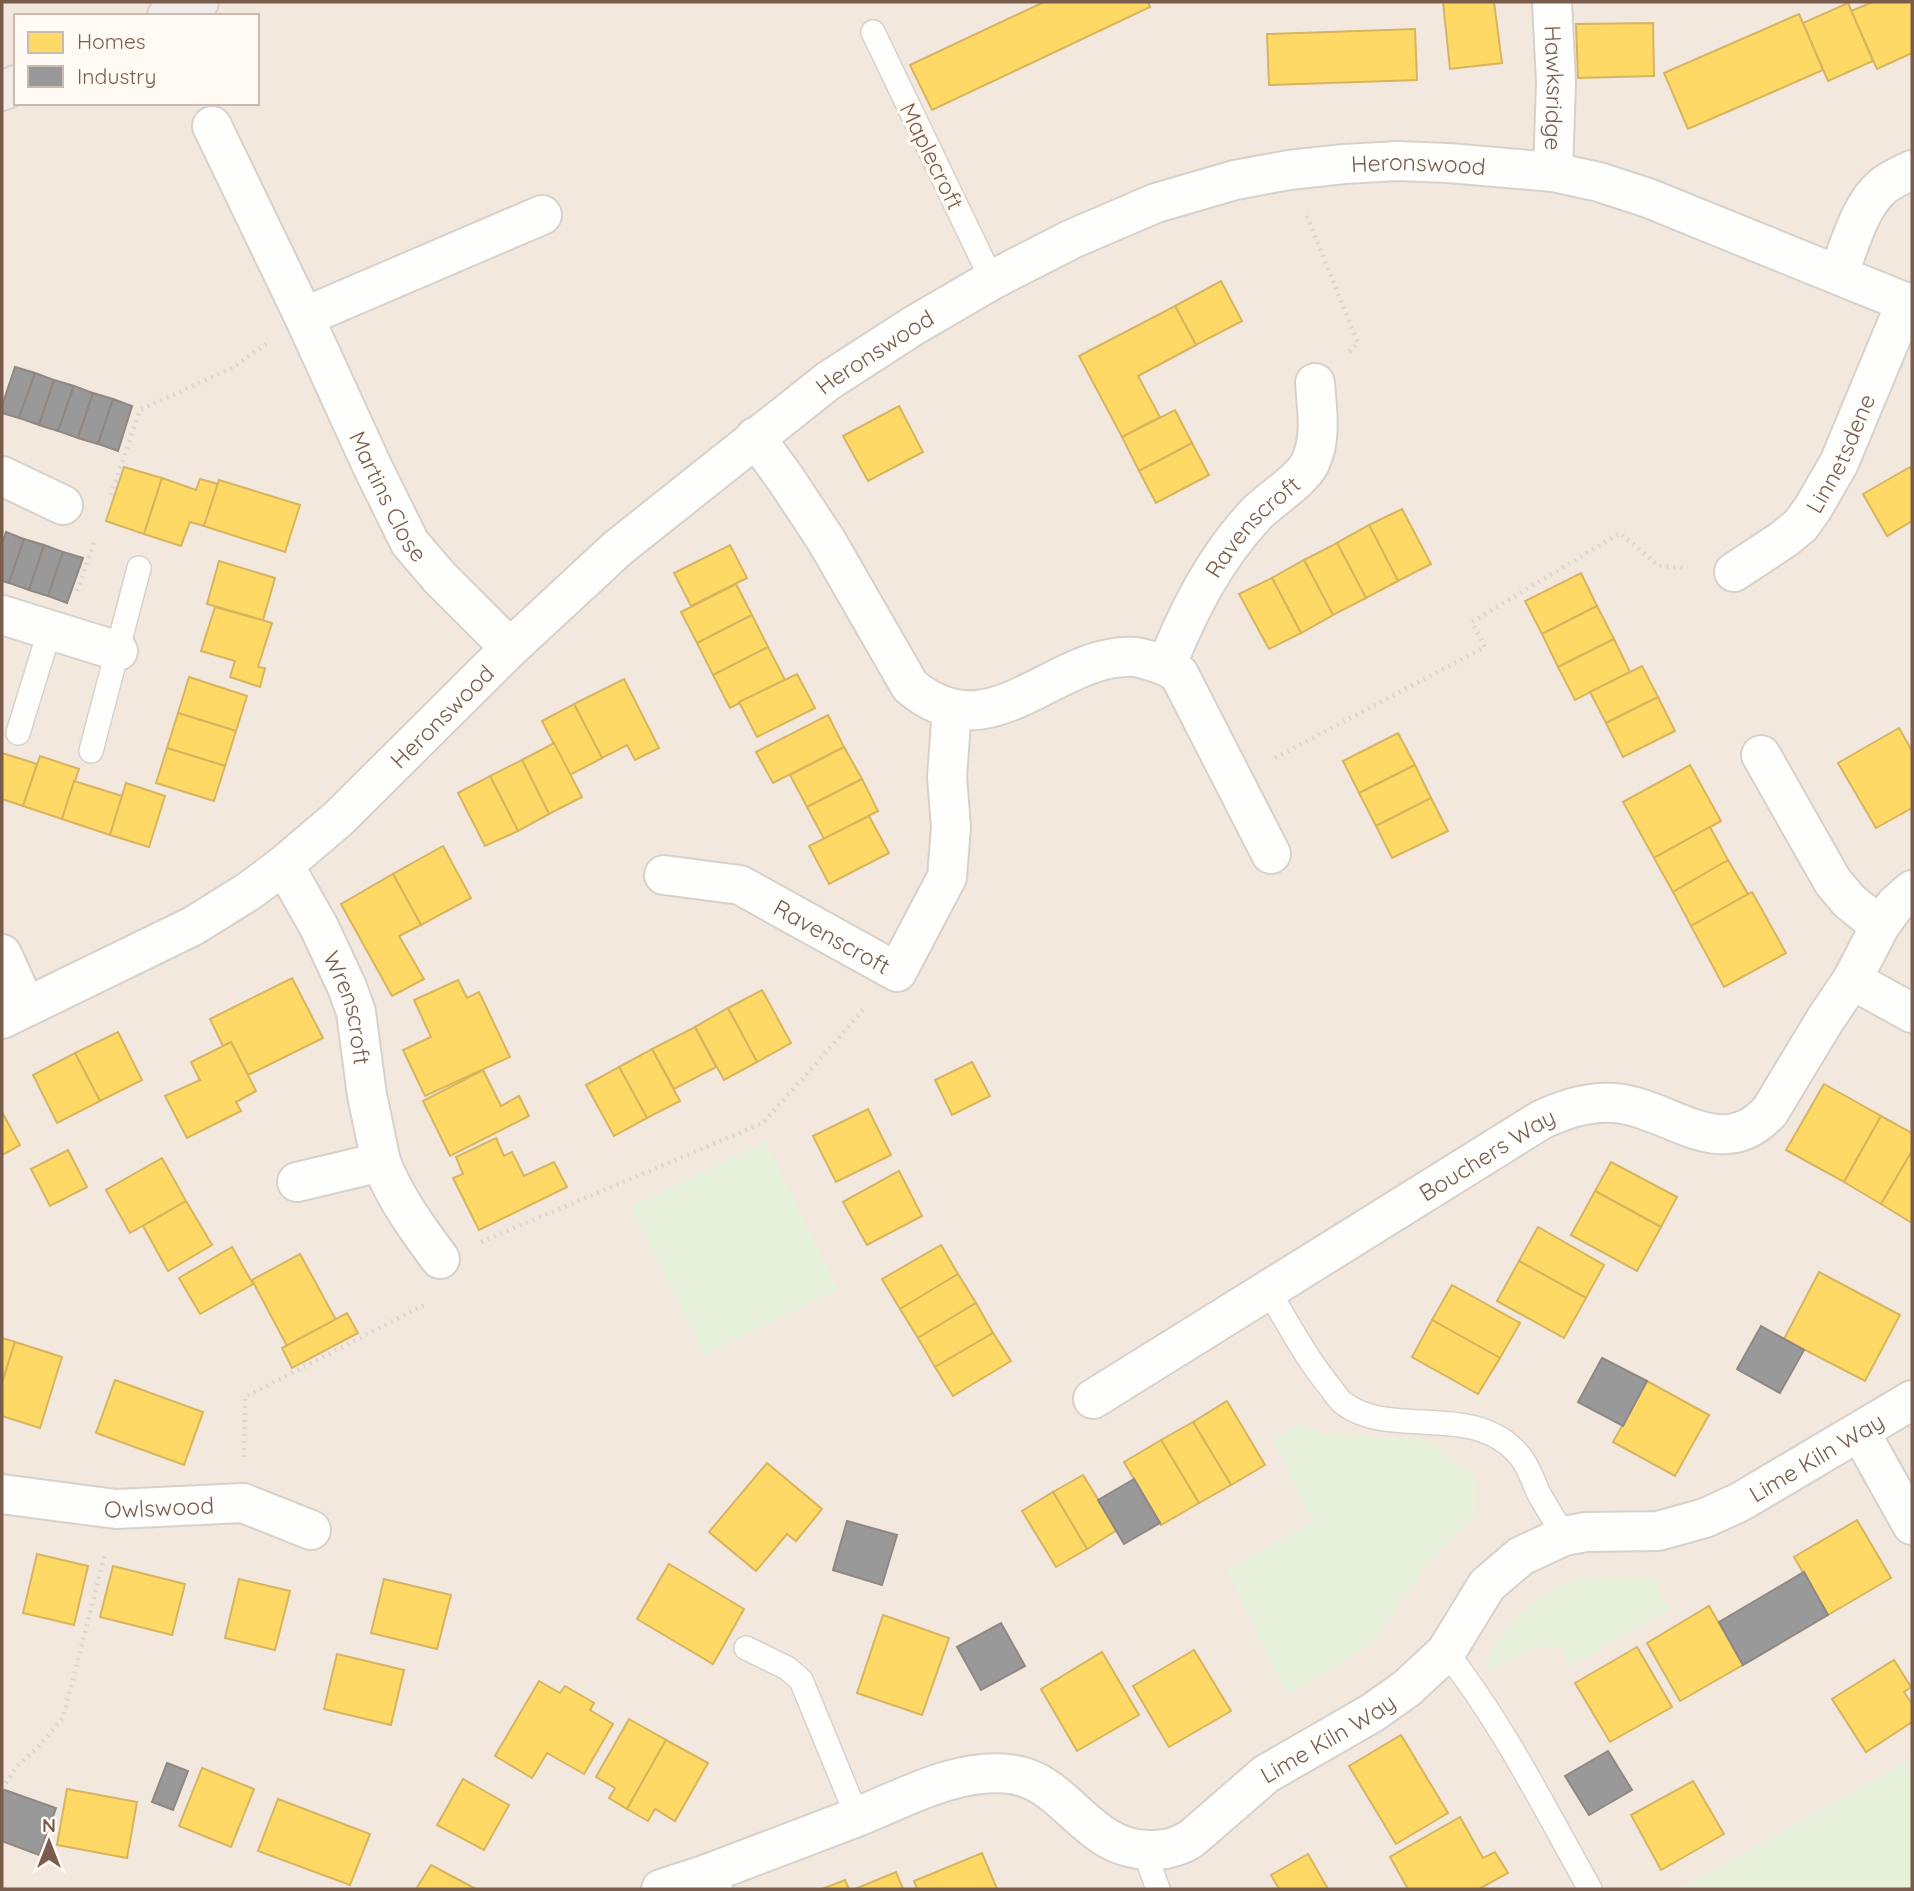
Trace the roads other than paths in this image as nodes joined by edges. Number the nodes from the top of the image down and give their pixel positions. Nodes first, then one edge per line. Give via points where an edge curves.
1 (199, 2) edge
2 (1552, 2) edge
3 (172, 14) edge
4 (873, 32) dead end
5 (212, 126) dead end
6 (1912, 170) edge
7 (1553, 172) junction
8 (542, 215) dead end
9 (1838, 274) junction
10 (992, 280) junction
11 (1909, 303) edge
12 (304, 317) junction
13 (1315, 383) road end
14 (755, 437) junction
15 (2, 476) edge
16 (63, 505) dead end
17 (139, 568) dead end
18 (1734, 572) road end
19 (2, 615) edge
20 (56, 631) junction
21 (510, 648) junction
22 (118, 651) junction
23 (1166, 666) junction
24 (952, 709) junction
25 (18, 733) dead end
26 (91, 751) dead end
27 (1761, 755) dead end
28 (1271, 854) dead end
29 (284, 865) junction
30 (664, 875) dead end
31 (1912, 890) edge
32 (1880, 926) junction
33 (2, 954) edge
34 (1852, 981) junction
35 (14, 1013) edge
36 (1912, 1013) edge
37 (381, 1162) junction
38 (297, 1182) dead end
39 (440, 1259) road end
40 (1269, 1292) junction
41 (1093, 1399) dead end
42 (1912, 1400) edge
43 (1860, 1432) junction
44 (2, 1494) edge
45 (1912, 1525) edge
46 (311, 1530) dead end
47 (1564, 1536) junction
48 (746, 1648) dead end
49 (1446, 1653) junction
50 (857, 1816) junction
51 (1144, 1850) junction
52 (710, 1882) edge
53 (661, 1889) edge
54 (1158, 1889) edge
55 (1591, 1889) edge

1 - 3 highway
2 - 7 street, Hawksridge via 1556,82
4 - 10 lane, Maplecroft
5 - 12 street, Martins Close
6 - 9 street via 1882,187 1873,198
7 - 9 street, Heronswood via 1648,198
7 - 10 street, Heronswood via 1398,161 1289,170 1235,180 1156,203
8 - 12 street
9 - 11 street, Heronswood
10 - 14 street, Heronswood via 828,381
11 - 18 street, Linnetsdene via 1839,463 1813,508 1801,526
12 - 21 street, Martins Close via 411,543
13 - 23 street, Ravenscroft via 1318,438 1309,465 1256,514 1217,560
14 - 21 street, Heronswood via 618,548
14 - 24 street via 826,540 910,686 924,698
15 - 16 street
17 - 22 lane
19 - 20 street
20 - 22 street
20 - 25 lane
21 - 29 street, Heronswood via 339,818
22 - 26 lane
23 - 24 street via 1136,657 1116,659 1000,705
23 - 28 street via 1178,674
24 - 30 street, Ravenscroft via 947,877 897,972 740,886
27 - 32 street via 1833,882
29 - 35 street, Heronswood via 194,926
29 - 37 street, Wrenscroft via 319,927 356,1012 366,1095
31 - 32 street, Bouchers Way
32 - 34 street, Bouchers Way
33 - 35 street
34 - 36 street
34 - 40 street, Bouchers Way via 1770,1111 1745,1131 1714,1135 1613,1102 1566,1109 1541,1120
37 - 38 street
37 - 39 street, Wrenscroft via 412,1222
40 - 41 street, Bouchers Way
40 - 47 lane via 1319,1374 1343,1403 1367,1415 1455,1423 1505,1441 1520,1455
42 - 43 street, Lime Kiln Way
43 - 45 street
43 - 47 street, Lime Kiln Way via 1705,1518 1658,1531
44 - 46 street, Owlswood via 116,1509 243,1503
47 - 49 street, Lime Kiln Way via 1521,1556 1487,1584
48 - 50 lane via 787,1668 800,1680
49 - 51 street, Lime Kiln Way via 1372,1713 1266,1774 1191,1839 1178,1847
49 - 55 lane via 1527,1776
50 - 51 street, Lime Kiln Way via 957,1779 1010,1774 1054,1794 1102,1837
50 - 52 street, Lime Kiln Way
51 - 54 lane
52 - 53 street, Lime Kiln Way

